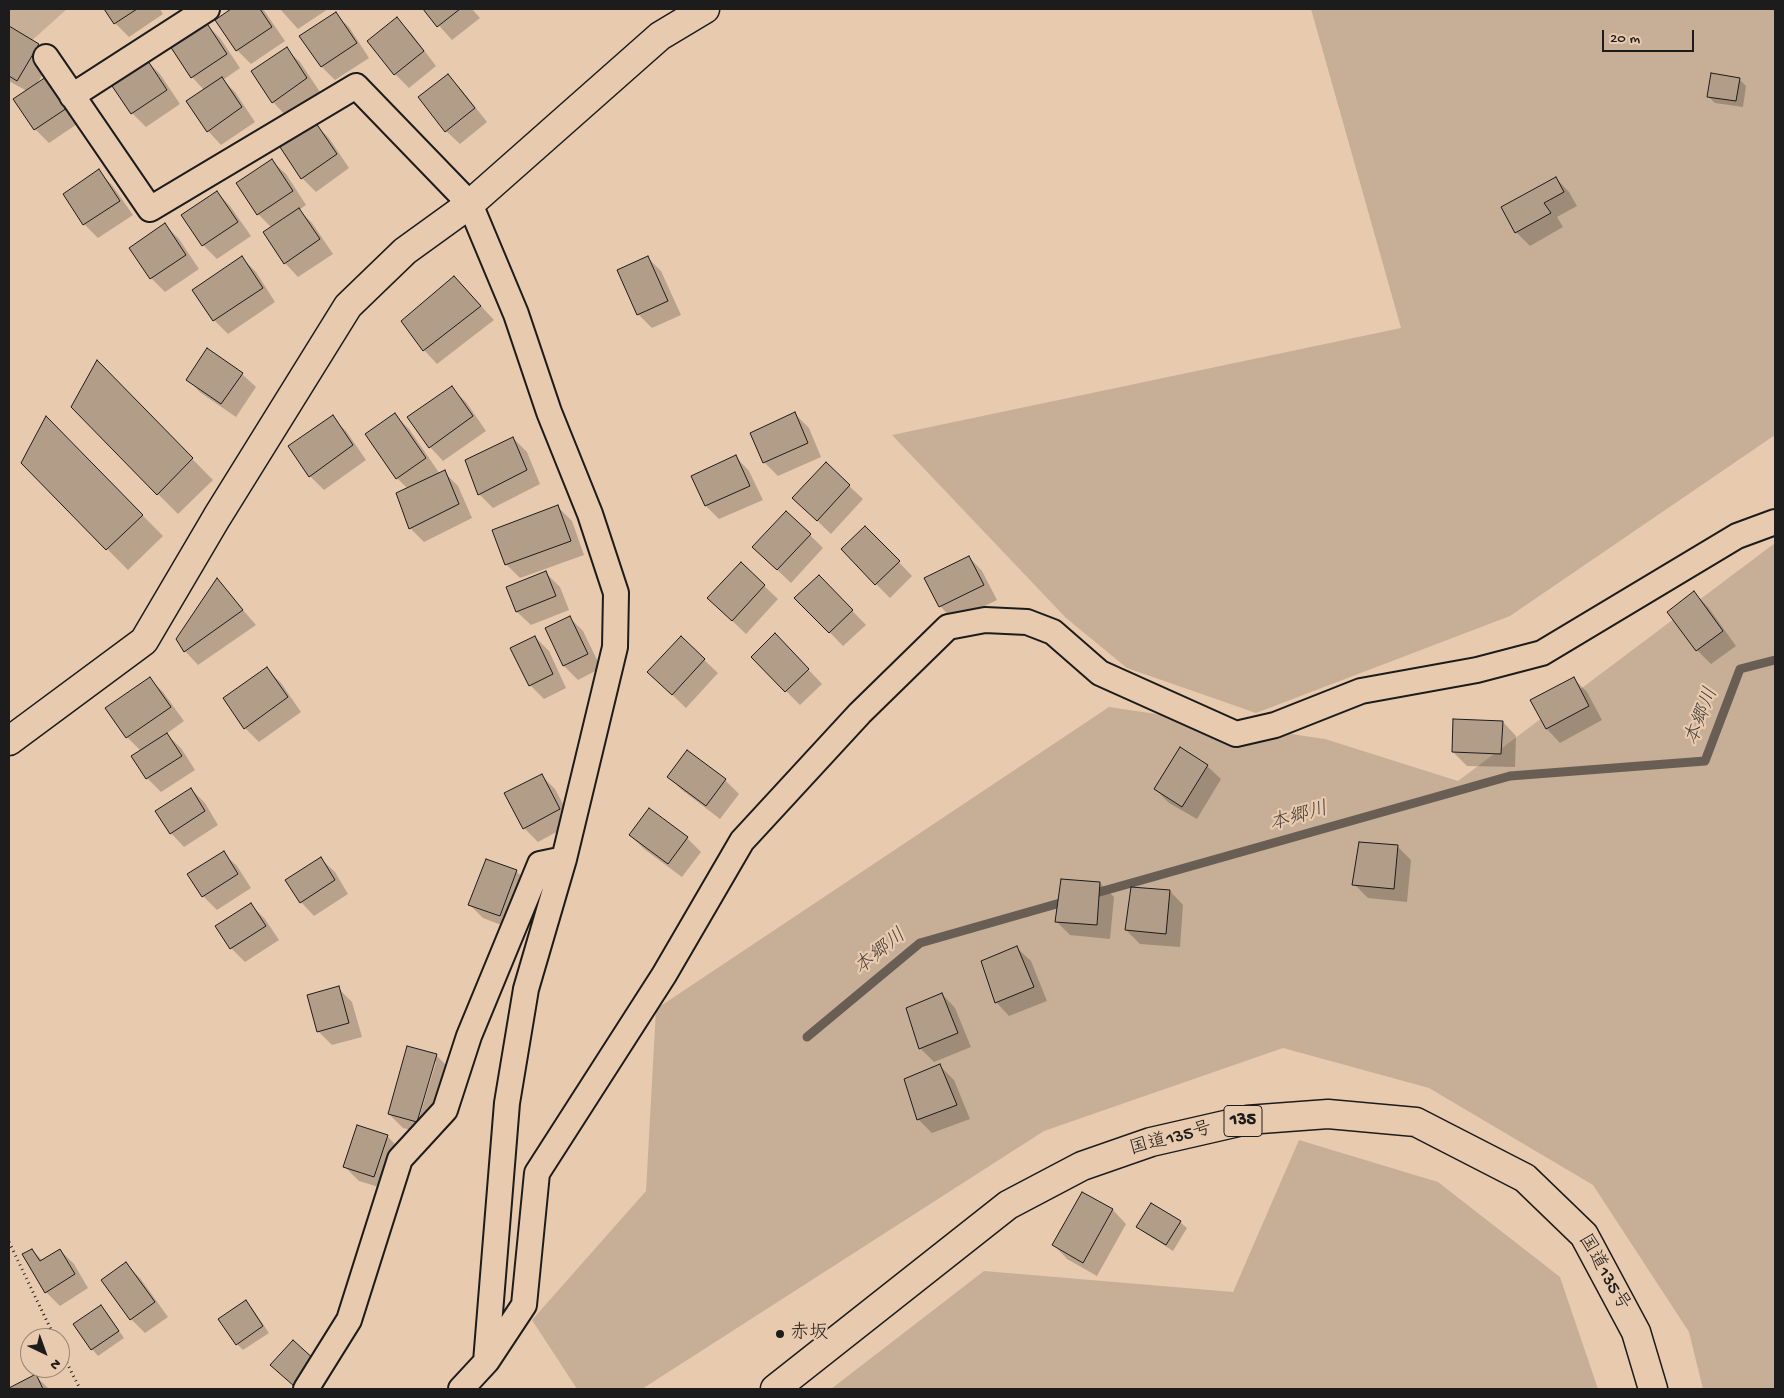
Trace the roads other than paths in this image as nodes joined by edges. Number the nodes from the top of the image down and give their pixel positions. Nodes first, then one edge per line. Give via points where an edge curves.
1 (207, 9) edge
2 (705, 9) edge
3 (46, 57) dead end
4 (72, 96) junction
5 (470, 204) junction
6 (1775, 522) edge
7 (9, 741) edge
8 (564, 858) junction
9 (486, 1362) junction
10 (306, 1389) edge
11 (462, 1389) edge
12 (775, 1389) edge
13 (1653, 1389) edge

1 - 4 street
2 - 5 main road via 660,36
3 - 4 street
4 - 5 street via 150,209 356,86
5 - 7 main road via 405,251 348,306 216,517 144,641
5 - 8 street via 516,314 616,593 615,647
6 - 9 street via 1737,536 1542,653 1477,670 1361,691 1275,725 1236,734 1100,673 1053,632 1027,622 985,620 948,627 860,713 742,841 664,975 538,1173 524,1305
8 - 9 street via 526,989 507,1103
8 - 10 street via 540,864 469,1036 445,1110 400,1159 349,1320
9 - 11 street
12 - 13 main road, 国道135号 / 135 via 1008,1205 1082,1166 1151,1142 1247,1120 1328,1114 1416,1122 1525,1178 1584,1235 1636,1332

